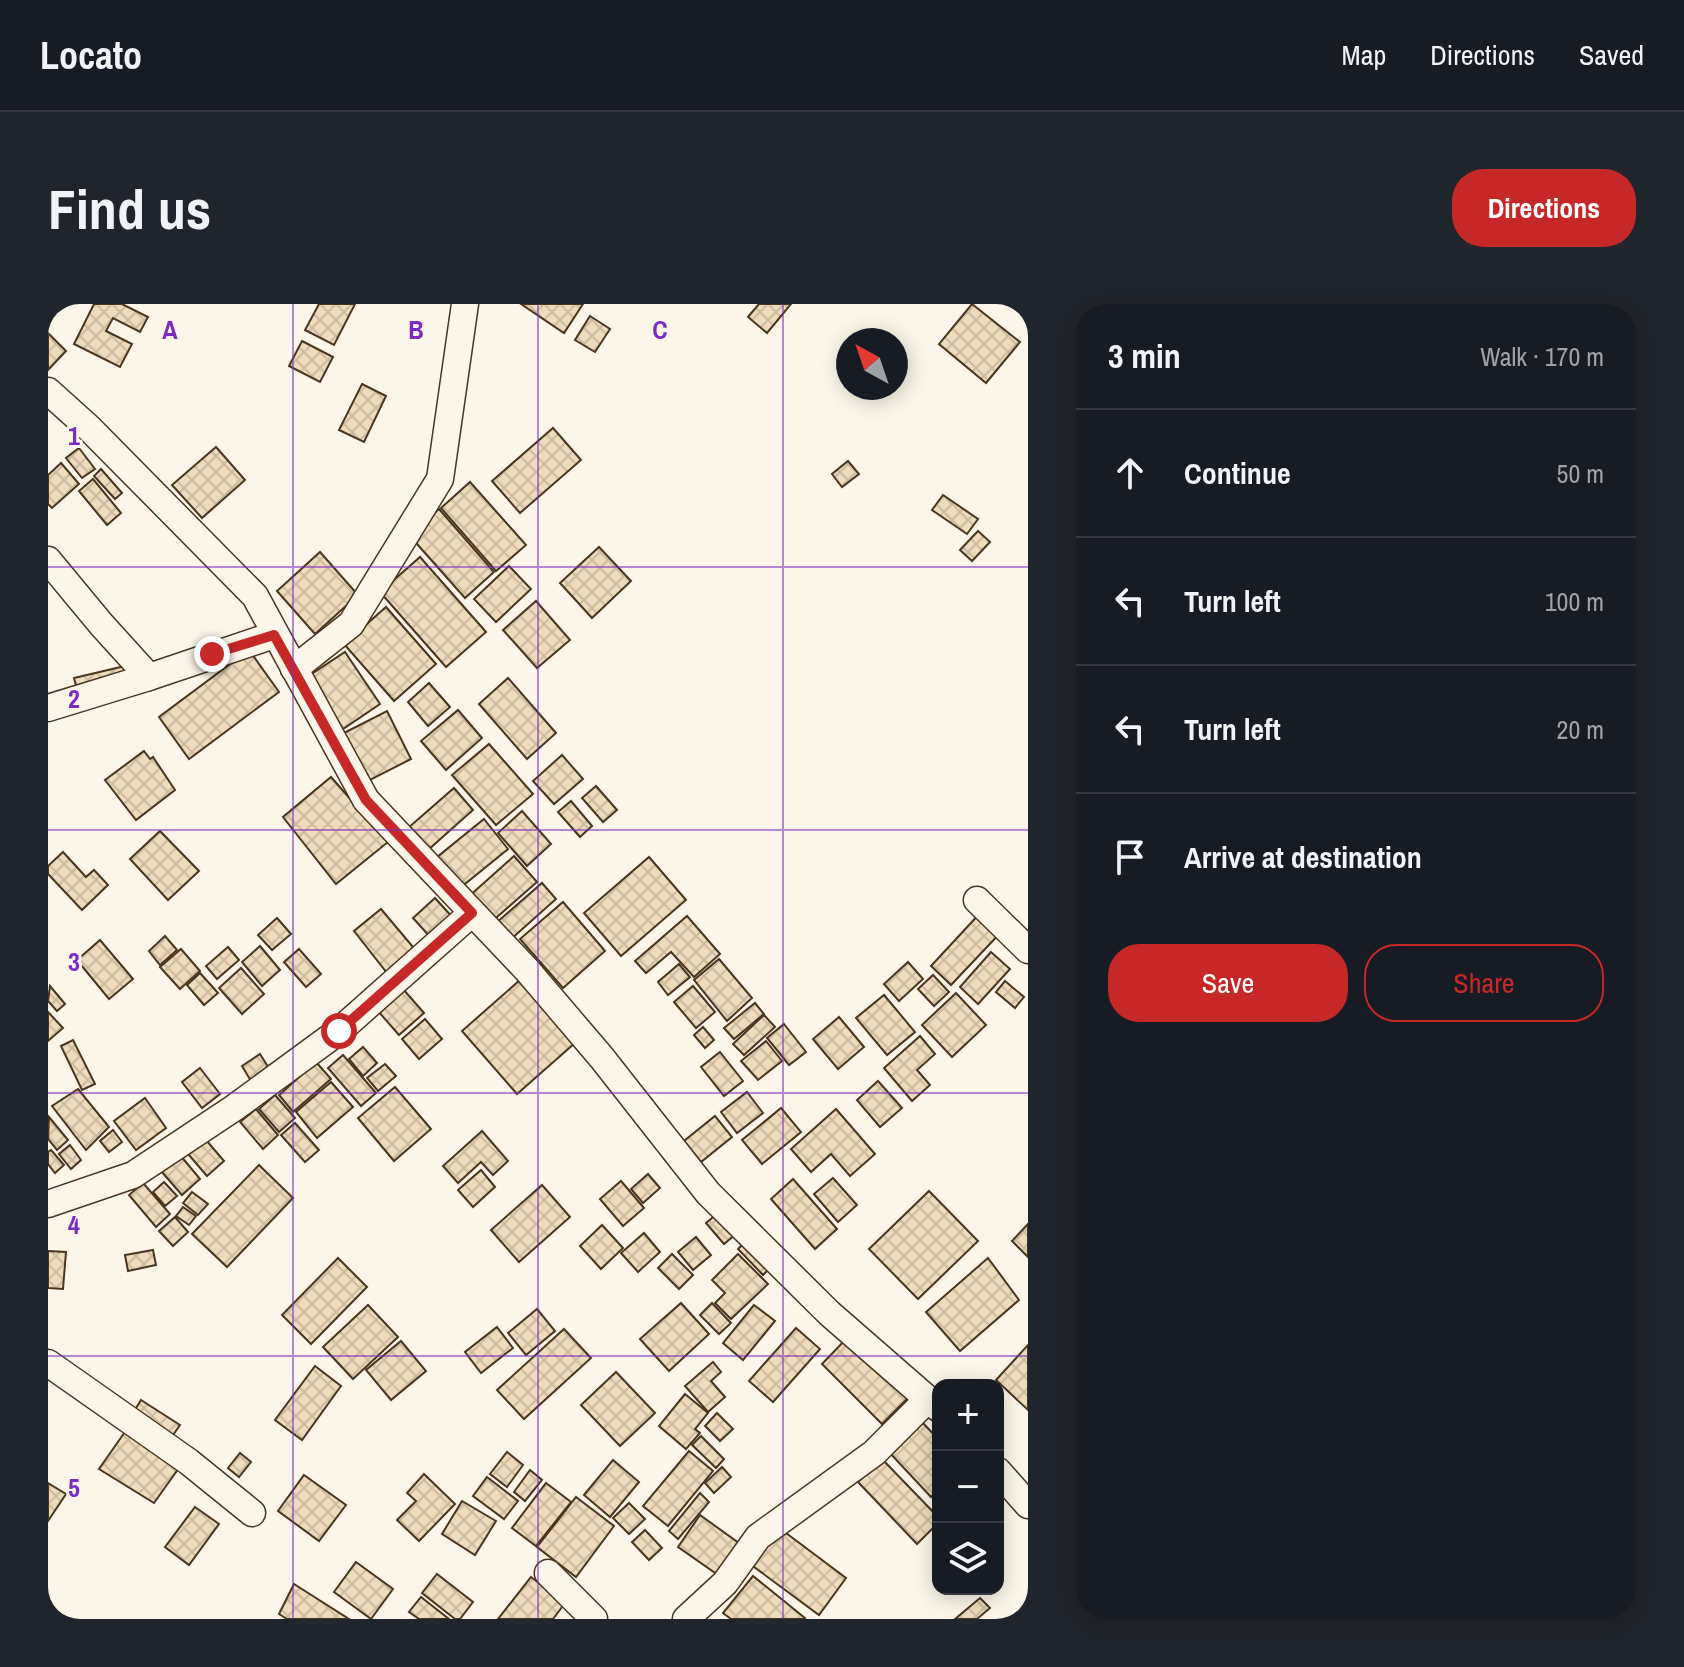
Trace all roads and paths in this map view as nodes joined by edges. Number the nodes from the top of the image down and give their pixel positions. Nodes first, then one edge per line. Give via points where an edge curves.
1 (465, 304) edge
2 (48, 391) edge
3 (48, 560) edge
4 (274, 635) junction
5 (294, 669) junction
6 (149, 677) junction
7 (48, 708) edge
8 (977, 900) dead end
9 (472, 913) junction
10 (1028, 950) edge
11 (48, 1204) edge
12 (48, 1363) edge
13 (932, 1402) edge
14 (932, 1404) edge
15 (1004, 1478) edge
16 (1028, 1505) edge
17 (252, 1513) dead end
18 (548, 1573) dead end
19 (594, 1619) edge
20 (686, 1619) edge

1 - 5 street via 440,479 351,624
2 - 4 street via 255,596
3 - 6 street
4 - 5 street
4 - 6 street
5 - 9 street via 366,800
6 - 7 street
8 - 10 street
9 - 11 street via 339,1031 234,1108 133,1175
9 - 13 street via 602,1058 708,1193 829,1313
12 - 17 street
14 - 20 street via 758,1537 725,1583
15 - 16 street
18 - 19 street

